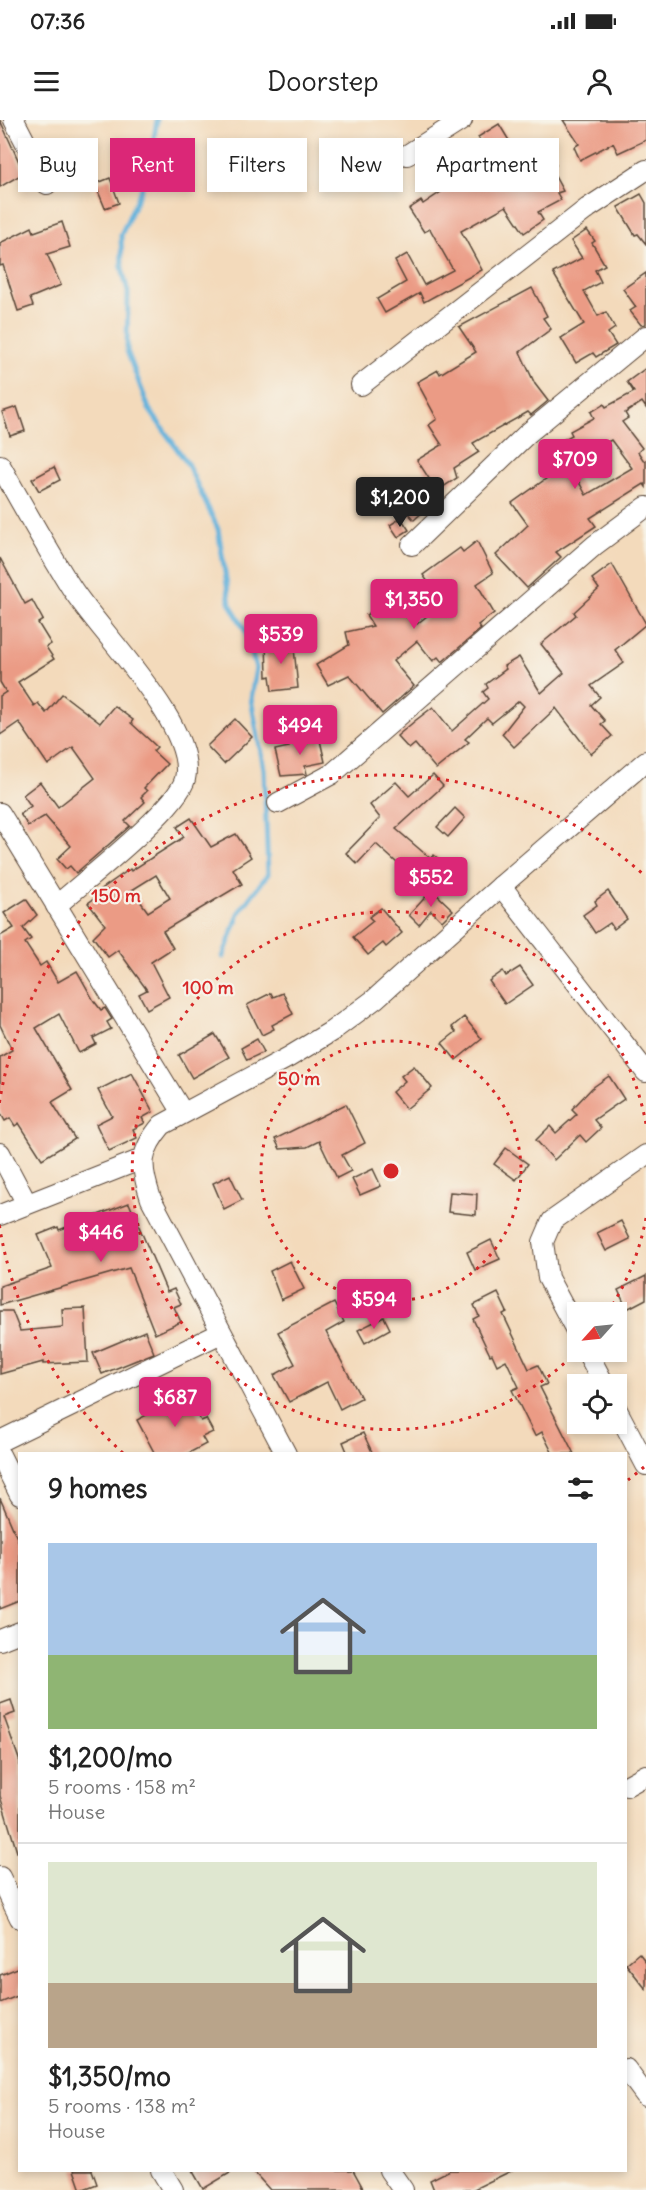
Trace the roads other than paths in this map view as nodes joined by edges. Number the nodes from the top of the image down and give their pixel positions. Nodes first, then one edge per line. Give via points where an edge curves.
1 (14, 120) edge
2 (462, 120) edge
3 (23, 138) edge
4 (408, 155) dead end
5 (646, 170) edge
6 (646, 336) edge
7 (361, 385) dead end
8 (0, 465) edge
9 (646, 507) edge
10 (412, 545) dead end
11 (646, 761) edge
12 (278, 803) dead end
13 (0, 813) edge
14 (501, 886) junction
15 (56, 906) junction
16 (646, 1072) edge
17 (183, 1113) junction
18 (0, 1153) edge
19 (646, 1155) edge
20 (142, 1159) junction
21 (27, 1204) junction
22 (0, 1215) edge
23 (567, 1313) edge
24 (221, 1333) junction
25 (627, 1429) edge
26 (0, 1441) edge
27 (285, 1452) edge
28 (0, 1455) edge
29 (646, 1465) edge
30 (18, 1491) edge
31 (18, 1633) edge
32 (0, 1641) edge
33 (646, 1775) edge
34 (627, 1785) edge
35 (0, 1877) edge
36 (18, 1914) edge
37 (627, 2070) edge
38 (646, 2096) edge
39 (162, 2172) edge
40 (390, 2172) edge
41 (173, 2190) edge
42 (403, 2190) edge

1 - 3 street
2 - 4 street
5 - 7 street via 588,208
6 - 10 street via 527,434
8 - 15 street via 87,612 169,718 186,767 178,794 125,847
9 - 12 street via 595,545 332,774
11 - 14 street
13 - 15 street
14 - 16 street
14 - 17 street via 375,999 332,1031 237,1087
15 - 17 street
17 - 20 street via 162,1125 148,1142
18 - 21 street
19 - 23 street via 552,1221 543,1242 548,1278
20 - 21 street
20 - 24 street via 144,1180 152,1199
21 - 22 street
24 - 26 street
24 - 27 street
25 - 29 street
28 - 30 street
31 - 32 street
33 - 34 street
35 - 36 street
37 - 38 street
39 - 41 street
40 - 42 street

